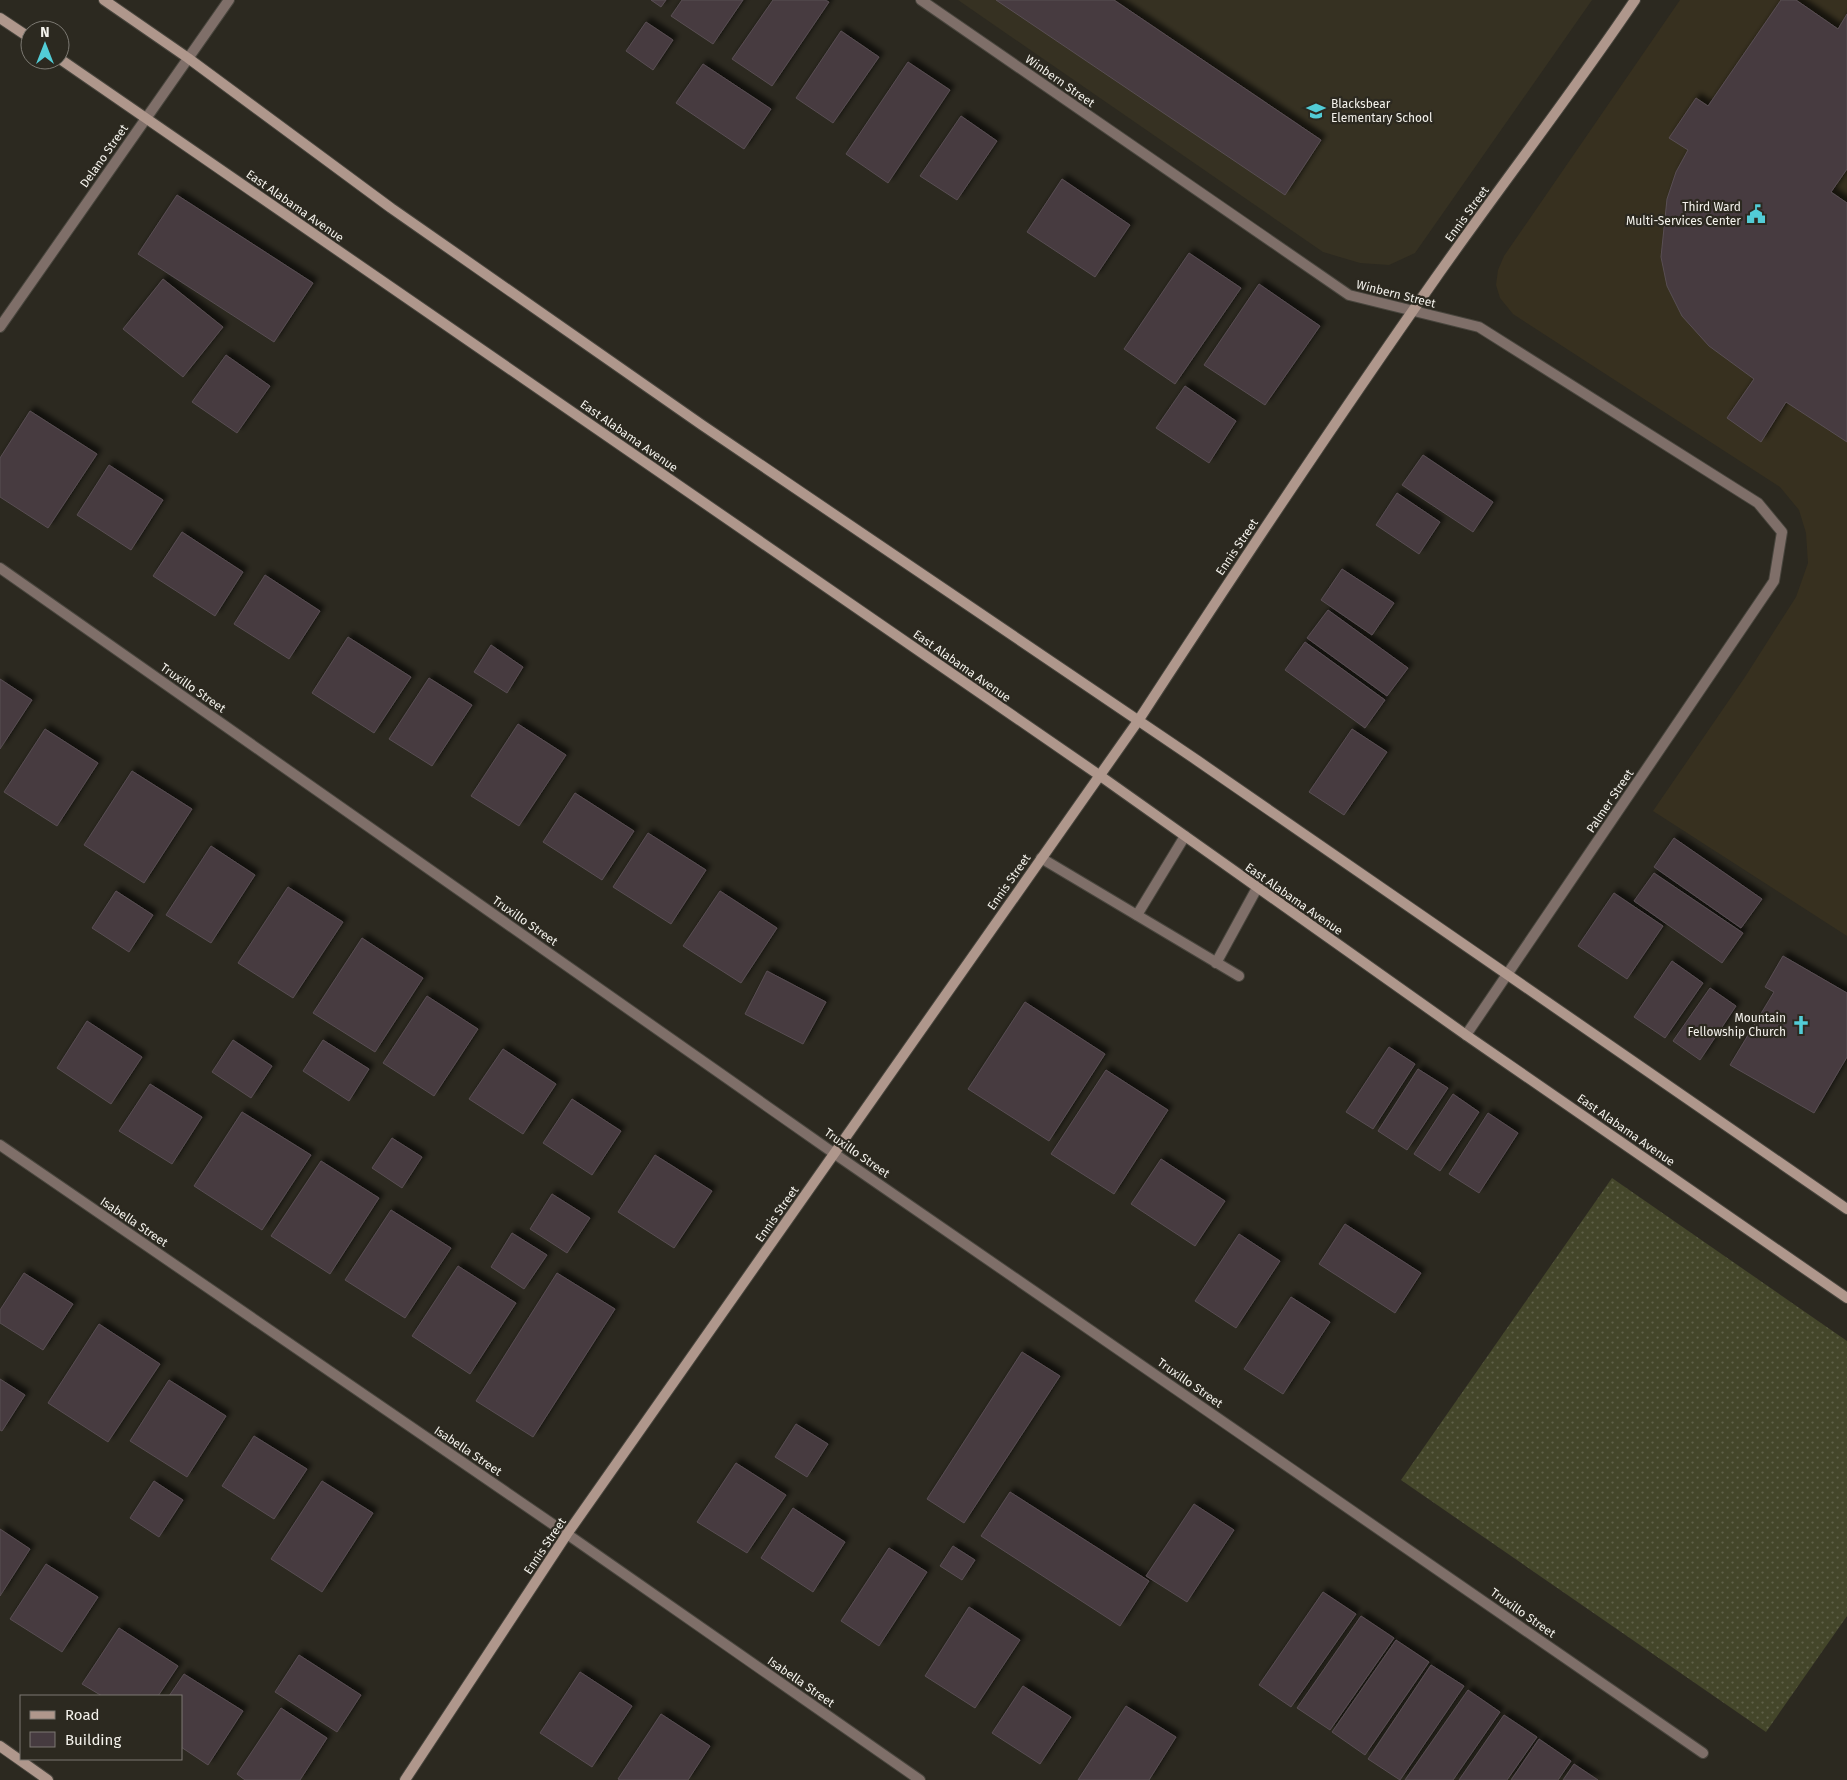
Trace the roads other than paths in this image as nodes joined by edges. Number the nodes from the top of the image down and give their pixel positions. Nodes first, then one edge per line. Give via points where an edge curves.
1 (104, 0) edge
2 (228, 0) edge
3 (921, 0) edge
4 (1635, 0) edge
5 (0, 18) edge
6 (20, 31) edge
7 (188, 58) junction
8 (70, 66) edge
9 (146, 118) junction
10 (1412, 311) junction
11 (0, 327) edge
12 (0, 568) edge
13 (1774, 580) joint
14 (1138, 721) junction
15 (1098, 775) junction
16 (1185, 836) junction
17 (1041, 858) junction
18 (1257, 888) junction
19 (1137, 915) junction
20 (1216, 962) junction
21 (1506, 975) junction
22 (1239, 976) dead end
23 (1466, 1035) junction
24 (0, 1145) edge
25 (835, 1154) junction
26 (1847, 1209) edge
27 (1847, 1298) edge
28 (567, 1534) junction
29 (0, 1746) edge
30 (1703, 1753) dead end
31 (48, 1780) edge
32 (405, 1780) edge
33 (920, 1780) edge

1 - 7 street
2 - 7 street, Delano Street
3 - 10 street, Winbern Street via 1349,295
4 - 10 street, Ennis Street
5 - 6 street
7 - 9 street, Delano Street
7 - 14 street via 391,208
8 - 9 street, East Alabama Avenue
9 - 11 street, Delano Street
9 - 15 street, East Alabama Avenue
10 - 13 street, Winbern Street via 1479,327 1758,503 1782,532
10 - 14 street, Ennis Street
12 - 25 street, Truxillo Street
13 - 21 street, Palmer Street
14 - 15 street, Ennis Street
14 - 21 street
15 - 16 street, East Alabama Avenue
15 - 17 street, Ennis Street
16 - 18 street, East Alabama Avenue
16 - 19 street
17 - 19 street
17 - 25 street, Ennis Street
18 - 20 street
18 - 23 street, East Alabama Avenue
19 - 20 street
20 - 22 street
21 - 23 street, Palmer Street
21 - 26 street
23 - 27 street, East Alabama Avenue
24 - 28 street, Isabella Street
25 - 28 street, Ennis Street
25 - 30 street, Truxillo Street
28 - 32 street, Ennis Street
28 - 33 street, Isabella Street
29 - 31 street

